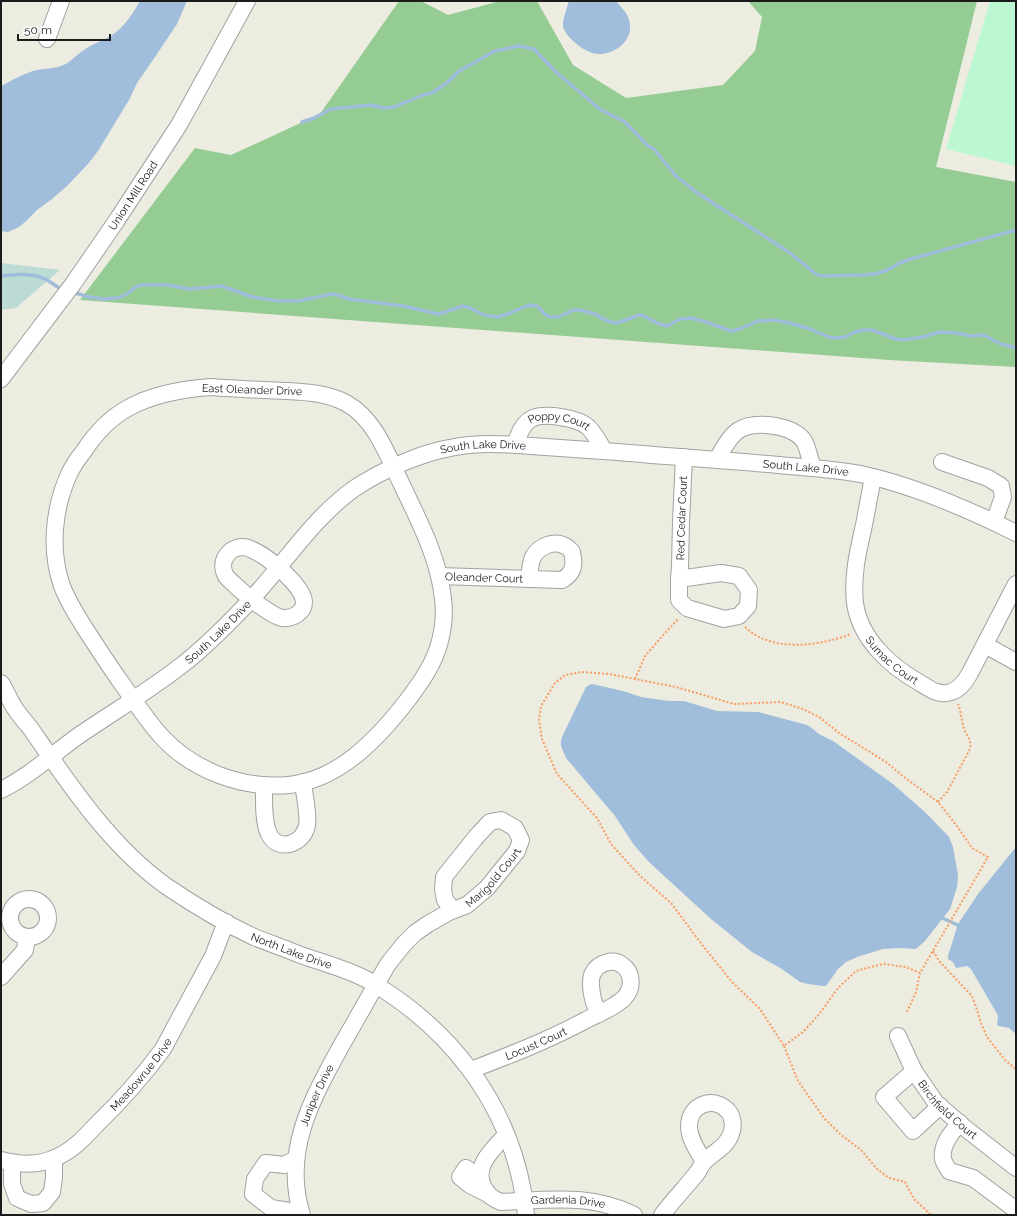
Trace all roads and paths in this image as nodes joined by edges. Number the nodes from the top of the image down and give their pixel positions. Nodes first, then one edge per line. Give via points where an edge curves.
1 (61, 1) edge
2 (248, 1) edge
3 (47, 39) dead end
4 (1, 379) edge
5 (515, 445) junction
6 (604, 451) junction
7 (684, 457) junction
8 (717, 459) junction
9 (942, 462) dead end
10 (394, 468) junction
11 (813, 468) junction
12 (873, 477) junction
13 (994, 522) junction
14 (1016, 533) edge
15 (278, 568) junction
16 (439, 576) junction
17 (529, 579) dead end
18 (679, 579) junction
19 (1016, 584) edge
20 (251, 600) junction
21 (687, 608) junction
22 (734, 617) junction
23 (865, 630) junction
24 (985, 645) junction
25 (1016, 662) edge
26 (635, 679) junction
27 (1, 683) edge
28 (954, 690) junction
29 (1, 699) edge
30 (134, 699) junction
31 (15, 709) junction
32 (50, 757) junction
33 (303, 782) junction
34 (264, 785) junction
35 (1, 790) edge
36 (938, 802) junction
37 (453, 910) junction
38 (226, 922) junction
39 (27, 937) dead end
40 (933, 951) junction
41 (920, 973) junction
42 (1, 976) edge
43 (376, 986) junction
44 (907, 1012) dead end
45 (599, 1014) dead end
46 (898, 1036) dead end
47 (784, 1046) junction
48 (1016, 1069) edge
49 (471, 1070) junction
50 (914, 1071) junction
51 (940, 1106) junction
52 (960, 1123) junction
53 (506, 1134) junction
54 (54, 1159) junction
55 (296, 1159) junction
56 (6, 1161) edge
57 (704, 1162) dead end
58 (1016, 1168) edge
59 (525, 1208) edge
60 (1016, 1210) edge
61 (301, 1214) edge
62 (634, 1215) edge
63 (662, 1215) edge
64 (931, 1215) edge

1 - 3 street
2 - 4 street, Union Mill Road via 179,125 117,220 63,298
5 - 6 street, South Lake Drive
5 - 6 street, Poppy Court via 525,424 532,418 554,416 578,421 587,426
5 - 10 street, South Lake Drive via 479,444 452,447 426,453
6 - 7 street, South Lake Drive
7 - 8 street, South Lake Drive
7 - 18 street, Red Cedar Court
8 - 11 street, South Lake Drive
8 - 11 street via 738,430 761,424 785,428 796,434 804,442
9 - 13 street via 988,478 1001,486 1003,497
10 - 15 street, South Lake Drive via 376,475 333,506
10 - 16 street, East Oleander Drive via 425,536
10 - 30 street, East Oleander Drive via 375,431 357,410 332,396 317,393 211,388 175,391 142,401 114,418 90,441 72,469 56,515 55,550 62,584 76,616
11 - 12 street, South Lake Drive
12 - 13 street, South Lake Drive via 918,490
12 - 23 street, Sumac Court via 854,578 856,606
13 - 14 street, South Lake Drive
15 - 20 street, South Lake Drive
15 - 20 street via 292,580 301,593 304,602 297,615 281,618
15 - 20 street via 250,548 233,548 227,554 223,568 226,576
16 - 17 street, Oleander Court
16 - 33 street, East Oleander Drive via 444,615 442,631 432,664 423,680 387,725 360,752 329,773
18 - 21 street, Red Cedar Court via 679,600
18 - 22 street via 721,573 739,576 749,590 748,606 739,616
19 - 24 street
20 - 30 street, South Lake Drive via 198,652
21 - 22 street via 724,619
21 - 26 path via 645,656
22 - 23 path via 752,634 790,645 812,644
23 - 28 street, Sumac Court via 888,661 909,677 940,693
24 - 25 street
24 - 28 street via 964,682
26 - 36 path via 676,687 734,704 781,702 803,710 819,717 839,733 886,762
26 - 47 path via 582,672 565,675 555,683 541,706 539,720 550,760 557,774 597,818 611,844 640,876 670,903 732,982 760,1009
27 - 31 street, North Lake Drive
28 - 36 path via 962,713 963,726 971,742 970,749 947,792
29 - 31 street, North Lake Drive
30 - 32 street, South Lake Drive
30 - 34 street, East Oleander Drive via 162,737 196,764 226,778
31 - 32 street, North Lake Drive
32 - 35 street via 17,782
32 - 38 street, North Lake Drive via 90,811 125,850 165,885
33 - 34 street, East Oleander Drive
33 - 34 street via 308,824 299,840 282,845 275,842 267,828
36 - 40 path via 972,848 988,857
37 - 37 street, Marigold Court via 467,905 487,888 517,851 521,840 515,828 501,820 490,822 444,877 445,900
37 - 43 street, Marigold Court via 428,924 404,944 388,964
38 - 43 street, North Lake Drive via 254,936 349,972
38 - 54 street, Meadowrue Drive via 212,956 163,1049 116,1105 71,1149
39 - 42 street via 25,950
40 - 41 path
40 - 48 path via 972,996 987,1037 1005,1060
41 - 44 path via 916,992
41 - 47 path via 906,967 883,964 856,971 838,988 803,1032
43 - 49 street, North Lake Drive via 392,994 430,1024
43 - 55 street, Juniper Drive via 311,1103 304,1121
45 - 49 street, Locust Court via 548,1039
46 - 50 street, Birchfield Court
47 - 64 path via 798,1081 824,1118 861,1150 878,1170 889,1178 905,1182 914,1199
49 - 53 street, North Lake Drive via 490,1100
50 - 51 street, Birchfield Court
50 - 51 street via 884,1097 913,1131
51 - 52 street, Birchfield Court
52 - 58 street, Birchfield Court
52 - 60 street via 950,1134 943,1150 943,1161 949,1171 973,1178
53 - 59 street, North Lake Drive via 518,1168
53 - 59 street, Gardenia Drive via 485,1160 480,1178 466,1168 460,1177 494,1199
54 - 56 street, Meadowrue Drive via 27,1165
54 - 56 street via 52,1192 43,1203 31,1204 17,1198
55 - 61 street, Juniper Drive via 297,1195
55 - 61 street via 284,1165 266,1163 255,1179 253,1194 271,1208
57 - 63 street
59 - 62 street, Gardenia Drive via 574,1199 621,1208

